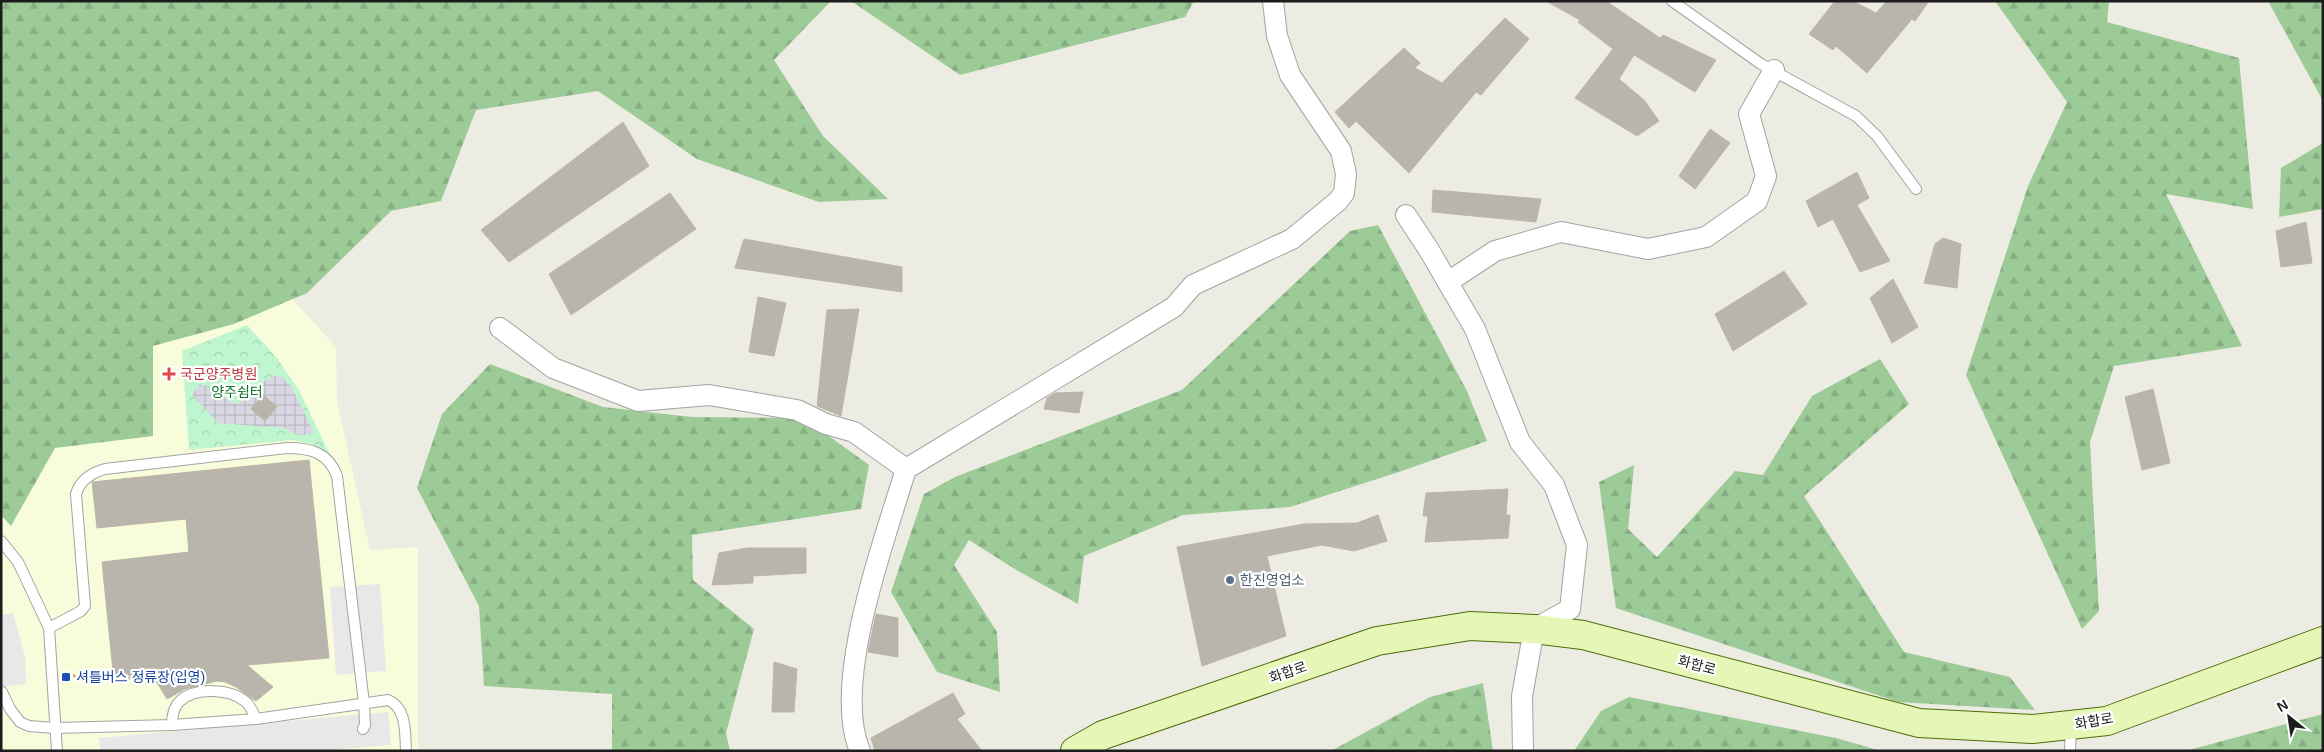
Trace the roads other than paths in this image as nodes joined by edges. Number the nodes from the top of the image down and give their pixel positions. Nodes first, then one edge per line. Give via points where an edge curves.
1 (1273, 1) edge
2 (1672, 1) edge
3 (1774, 70) junction
4 (1916, 189) dead end
5 (1406, 215) dead end
6 (1448, 282) junction
7 (500, 328) dead end
8 (906, 468) junction
9 (1, 540) edge
10 (49, 628) junction
11 (1534, 628) junction
12 (2323, 641) edge
13 (2, 692) edge
14 (364, 703) junction
15 (256, 719) junction
16 (172, 724) junction
17 (55, 728) junction
18 (363, 729) dead end
19 (2070, 738) edge
20 (57, 751) edge
21 (406, 751) edge
22 (860, 751) edge
23 (1075, 751) edge
24 (1523, 751) edge

1 - 8 street via 1277,36 1290,75 1341,151 1346,174 1344,193 1338,201 1292,239 1193,286 1174,307 1152,321
2 - 3 lane
3 - 4 lane via 1856,116 1877,136
3 - 6 street via 1749,114 1766,176 1757,202 1706,237 1648,249 1561,232 1495,251
5 - 6 street
6 - 11 street via 1475,329 1520,442 1554,485 1577,545 1570,609
7 - 8 street via 553,368 638,402 709,395 797,410 826,424 854,432
8 - 22 street via 862,615 852,696 853,735
9 - 10 lane via 18,562
10 - 14 lane via 85,606 76,494 89,475 105,469 287,448 316,452 330,463 336,476
10 - 17 lane
11 - 19 main road, 화합로 via 1583,635 1919,723 2032,729
11 - 23 main road, 화합로 via 1470,626 1377,641 1103,735
11 - 24 street via 1522,696
12 - 19 main road, 화합로 via 2106,721
13 - 17 lane via 20,722
14 - 15 lane
14 - 18 lane
14 - 21 lane via 388,700 397,705 404,727
15 - 16 lane
15 - 16 lane via 246,702 227,692 216,691 183,699 175,709
16 - 17 lane
17 - 20 lane

